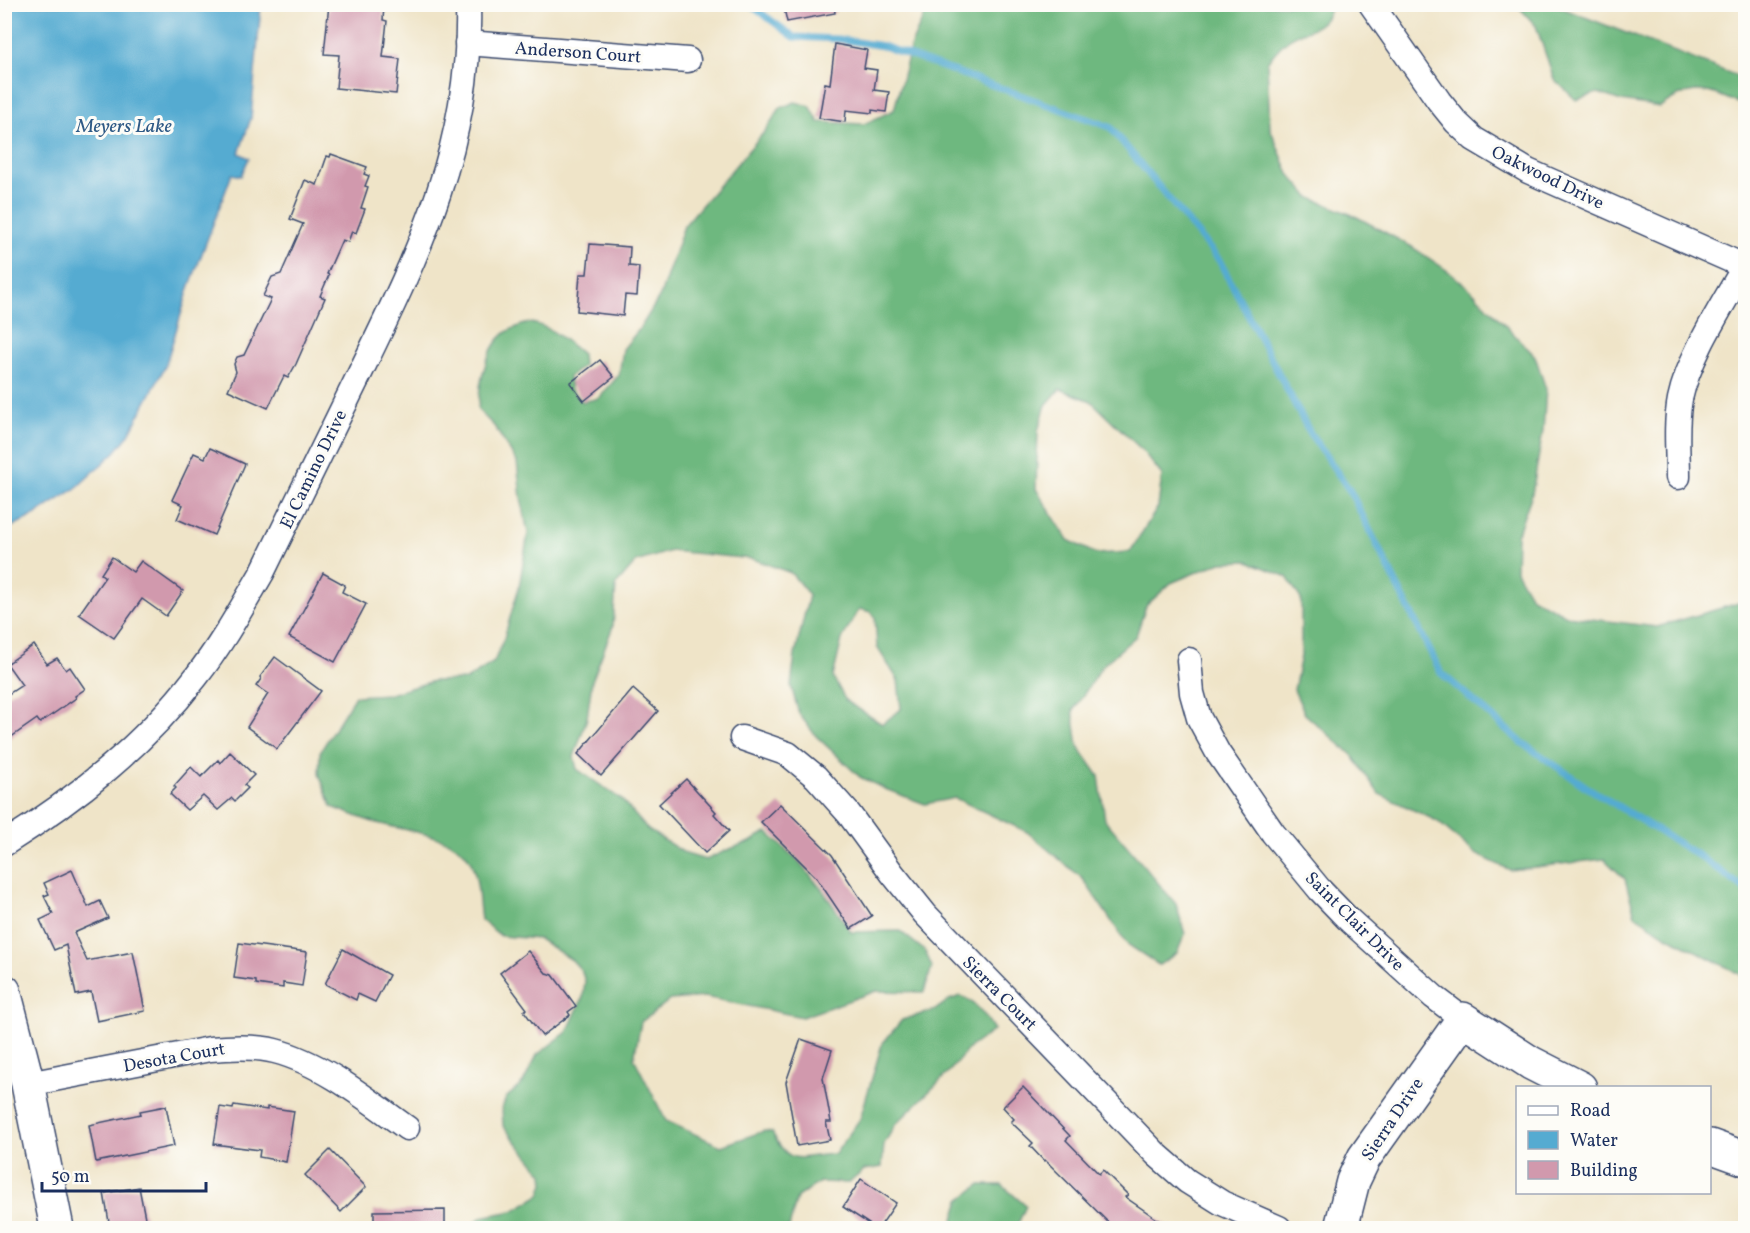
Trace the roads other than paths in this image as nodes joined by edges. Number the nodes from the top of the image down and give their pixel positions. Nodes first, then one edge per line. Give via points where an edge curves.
1 (468, 4) edge
2 (1371, 4) edge
3 (467, 43) junction
4 (688, 60) dead end
5 (1745, 267) edge
6 (1678, 477) dead end
7 (1189, 660) dead end
8 (742, 738) dead end
9 (4, 844) edge
10 (4, 991) edge
11 (1463, 1019) junction
12 (28, 1084) junction
13 (1576, 1086) edge
14 (407, 1128) dead end
15 (1711, 1146) edge
16 (1746, 1159) edge
17 (57, 1228) edge
18 (1279, 1228) edge
19 (1341, 1228) edge

1 - 3 street, El Camino Drive
2 - 5 street, Oakwood Drive via 1450,115 1483,145 1528,171
3 - 4 street, Anderson Court
3 - 9 street, El Camino Drive via 465,82 455,136 428,226 252,591 196,677 140,740 65,804
5 - 6 street via 1684,384 1678,418
7 - 11 street, Saint Clair Drive via 1199,718 1273,833 1348,919
8 - 18 street, Sierra Court via 788,754 834,794 926,914 1156,1154 1187,1181 1222,1203
10 - 12 street
11 - 13 street, Saint Clair Drive via 1531,1063
11 - 19 street, Sierra Drive via 1364,1158 1353,1181
12 - 14 street, Desota Court via 210,1049 261,1049 290,1056 320,1070
12 - 17 street
15 - 16 street

